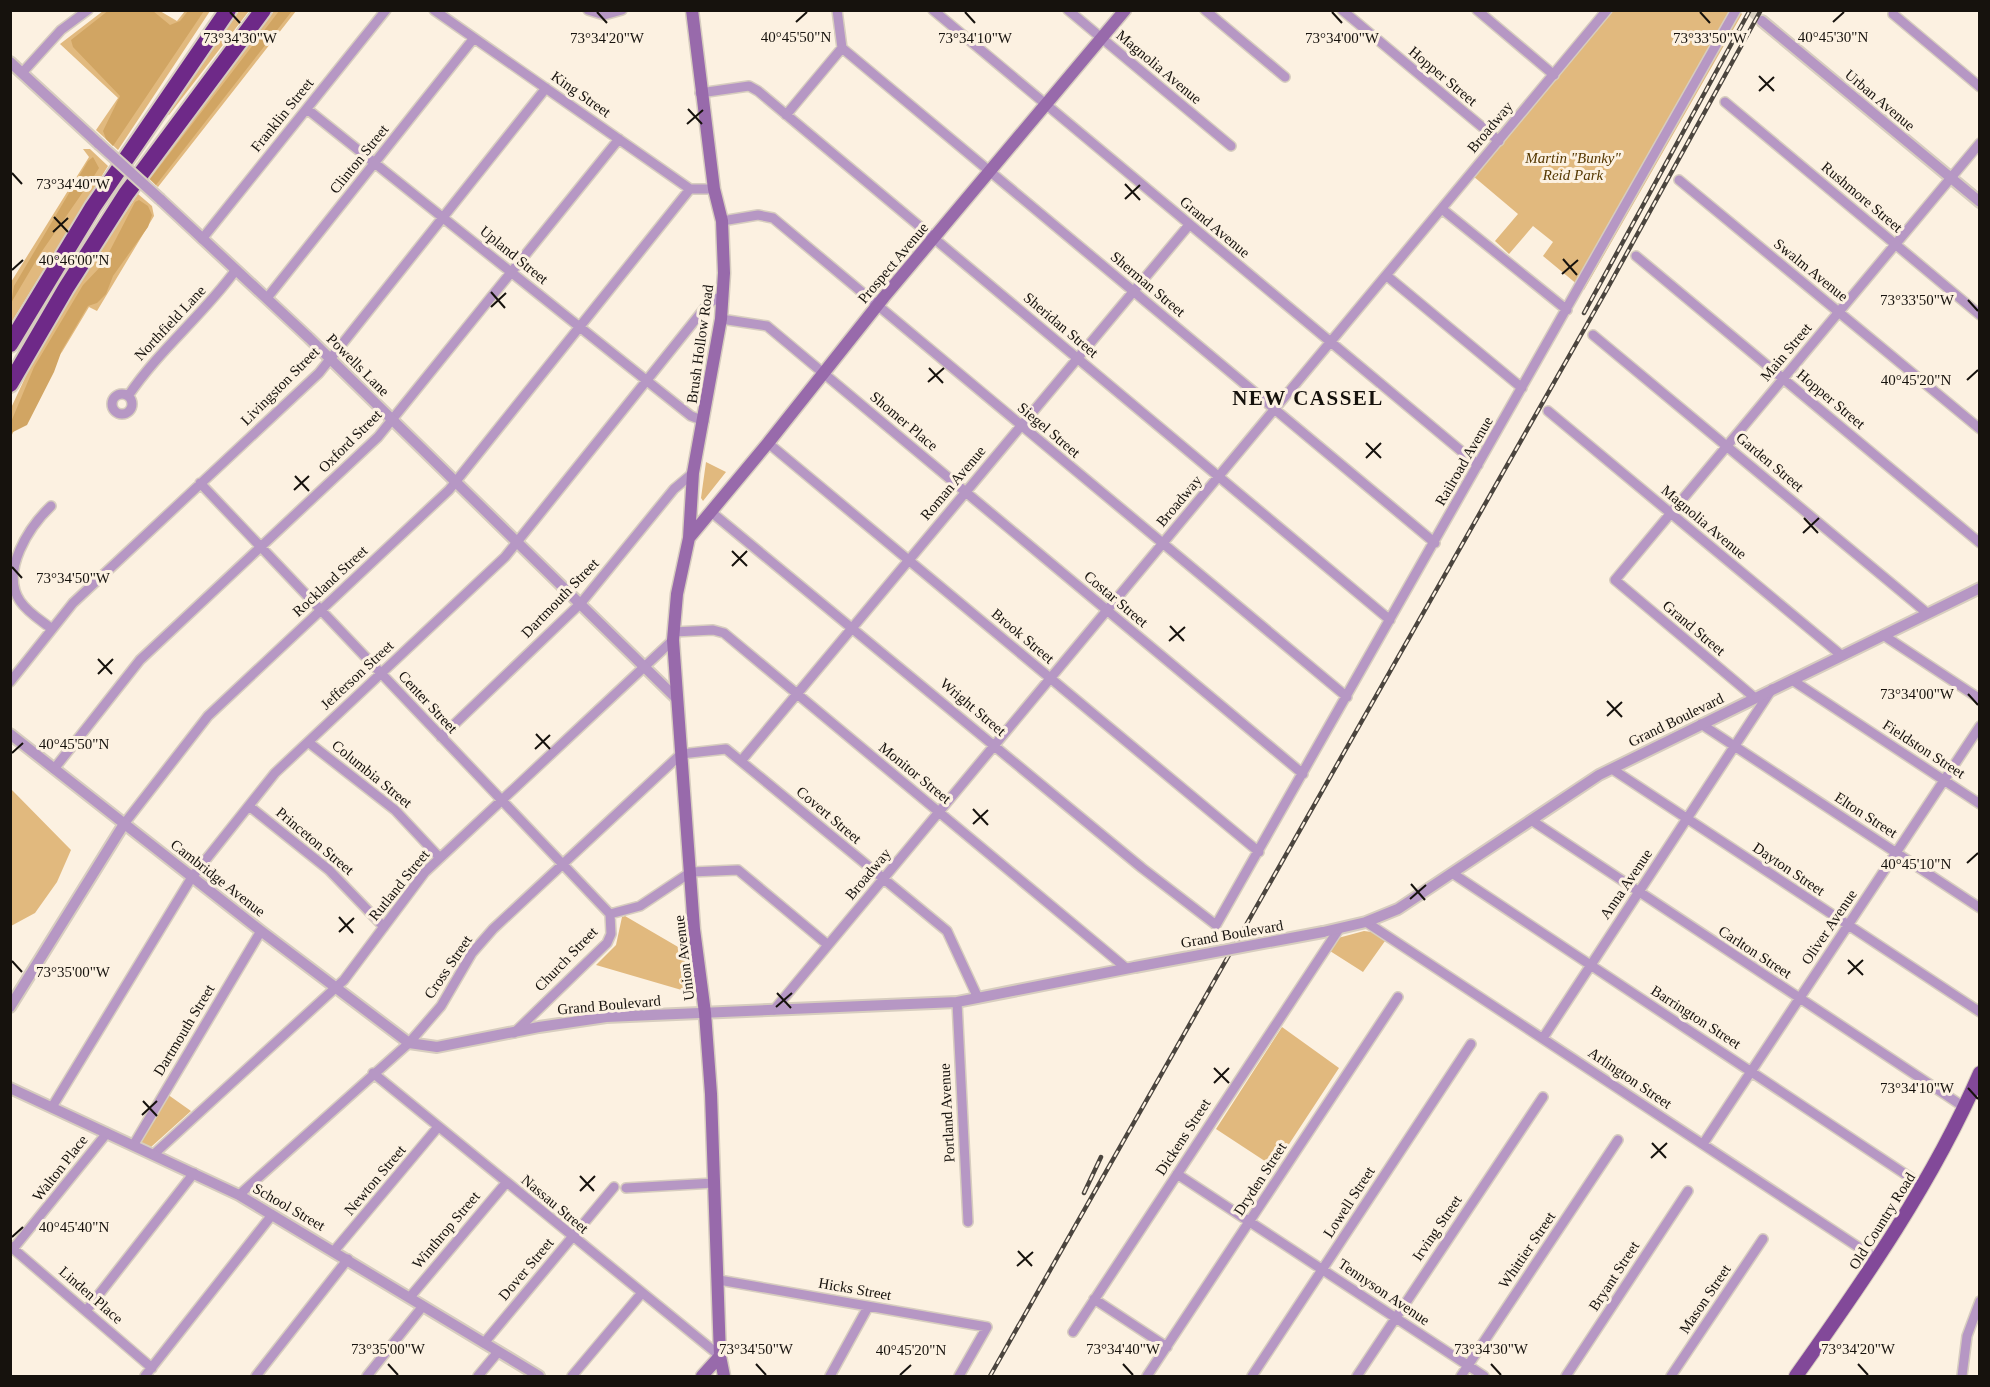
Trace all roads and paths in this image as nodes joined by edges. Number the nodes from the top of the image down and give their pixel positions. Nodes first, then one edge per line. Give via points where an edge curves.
1 (228, 10) edge
2 (262, 10) edge
3 (386, 10) edge
4 (434, 10) edge
5 (588, 10) edge
6 (622, 10) edge
7 (692, 10) edge
8 (837, 10) edge
9 (933, 10) edge
10 (1068, 10) edge
11 (1125, 10) edge
12 (1205, 10) edge
13 (1342, 10) edge
14 (1477, 10) edge
15 (1607, 10) edge
16 (86, 11) edge
17 (1893, 14) dead end
18 (1734, 15) edge
19 (1762, 21) tunnel mouth
20 (1101, 38) junction
21 (474, 39) junction
22 (842, 48) junction
23 (10, 63) edge
24 (22, 73) junction
25 (1554, 75) junction
26 (1285, 77) dead end
27 (1980, 87) edge
28 (546, 88) junction
29 (700, 93) junction
30 (1725, 102) dead end
31 (1045, 104) junction
32 (307, 109) junction
33 (786, 115) junction
34 (619, 139) junction
35 (1498, 141) junction
36 (1980, 143) edge
37 (1231, 146) dead end
38 (375, 163) junction
39 (989, 172) junction
40 (1950, 178) junction
41 (1679, 180) dead end
42 (690, 189) junction
43 (714, 189) junction
44 (1980, 202) edge
45 (1442, 209) junction
46 (443, 218) junction
47 (722, 220) junction
48 (1189, 225) junction
49 (933, 238) junction
50 (202, 239) junction
51 (1895, 245) junction
52 (1636, 256) dead end
53 (235, 271) junction
54 (512, 273) junction
55 (1386, 276) junction
56 (1133, 291) junction
57 (721, 296) junction
58 (267, 298) junction
59 (877, 305) junction
60 (1567, 310) junction
61 (1839, 312) junction
62 (1980, 315) edge
63 (721, 319) junction
64 (579, 327) junction
65 (1593, 336) dead end
66 (1331, 343) junction
67 (10, 344) edge
68 (330, 358) junction
69 (1077, 358) junction
70 (823, 374) junction
71 (1783, 379) junction
72 (647, 382) junction
73 (10, 384) edge
74 (1522, 388) junction
75 (128, 396) dead end
76 (1275, 410) junction
77 (1548, 411) dead end
78 (392, 420) junction
79 (704, 421) junction
80 (1021, 426) junction
81 (1980, 429) edge
82 (768, 443) junction
83 (1727, 446) junction
84 (1478, 465) junction
85 (693, 473) junction
86 (1219, 477) junction
87 (455, 481) junction
88 (200, 483) junction
89 (965, 492) junction
90 (51, 506) dead end
91 (710, 511) junction
92 (1671, 513) junction
93 (689, 538) junction
94 (518, 542) junction
95 (1435, 543) junction
96 (1980, 543) edge
97 (1163, 544) junction
98 (261, 547) junction
99 (909, 560) junction
100 (1615, 580) joint
101 (1978, 591) edge
102 (581, 603) junction
103 (321, 610) junction
104 (1107, 611) junction
105 (1928, 613) junction
106 (1390, 620) junction
107 (853, 627) junction
108 (52, 629) junction
109 (1883, 635) junction
110 (674, 636) junction
111 (1841, 655) junction
112 (645, 665) junction
113 (381, 674) junction
114 (1051, 680) junction
115 (1792, 680) junction
116 (10, 682) edge
117 (1772, 689) junction
118 (797, 694) junction
119 (1347, 697) junction
120 (676, 698) junction
121 (1755, 698) junction
122 (1980, 699) edge
123 (1701, 724) junction
124 (1980, 726) edge
125 (10, 734) edge
126 (441, 737) junction
127 (308, 742) junction
128 (995, 744) junction
129 (1735, 747) junction
130 (681, 753) junction
131 (741, 761) junction
132 (54, 769) junction
133 (1612, 769) junction
134 (1303, 774) junction
135 (1944, 780) junction
136 (501, 800) junction
137 (1980, 804) edge
138 (249, 806) junction
139 (939, 812) junction
140 (1531, 820) junction
141 (1687, 820) junction
142 (124, 824) junction
143 (1259, 852) junction
144 (1896, 853) junction
145 (440, 858) junction
146 (562, 865) junction
147 (691, 872) junction
148 (1452, 873) junction
149 (192, 878) junction
150 (883, 879) junction
151 (1639, 892) junction
152 (1980, 908) edge
153 (610, 914) junction
154 (1366, 922) junction
155 (1216, 926) joint
156 (1847, 926) junction
157 (384, 927) junction
158 (1339, 929) junction
159 (261, 931) junction
160 (828, 945) junction
161 (1591, 965) junction
162 (1131, 968) junction
163 (336, 988) junction
164 (1398, 997) dead end
165 (978, 998) junction
166 (1799, 998) junction
167 (957, 1002) junction
168 (10, 1007) edge
169 (774, 1010) junction
170 (1980, 1012) edge
171 (705, 1013) junction
172 (514, 1033) junction
173 (1543, 1038) junction
174 (409, 1043) junction
175 (1471, 1044) dead end
176 (1751, 1070) junction
177 (373, 1073) junction
178 (1980, 1073) edge
179 (10, 1088) edge
180 (1976, 1094) edge
181 (1542, 1097) dead end
182 (52, 1107) junction
183 (1964, 1107) junction
184 (438, 1127) junction
185 (107, 1133) junction
186 (1618, 1140) dead end
187 (134, 1144) junction
188 (1703, 1144) junction
189 (154, 1154) junction
190 (194, 1173) junction
191 (1177, 1174) junction
192 (506, 1183) junction
193 (714, 1183) junction
194 (1923, 1186) junction
195 (614, 1187) dead end
196 (626, 1188) dead end
197 (1688, 1191) dead end
198 (239, 1195) junction
199 (272, 1215) junction
200 (968, 1222) dead end
201 (1250, 1222) junction
202 (572, 1237) junction
203 (1763, 1239) dead end
204 (12, 1247) edge
205 (334, 1251) junction
206 (348, 1259) junction
207 (1878, 1260) junction
208 (1323, 1270) junction
209 (719, 1280) junction
210 (640, 1294) junction
211 (410, 1297) junction
212 (1094, 1299) junction
213 (1979, 1305) edge
214 (423, 1306) junction
215 (868, 1307) junction
216 (86, 1311) junction
217 (1395, 1318) junction
218 (1073, 1332) dead end
219 (484, 1343) junction
220 (1167, 1347) junction
221 (498, 1352) junction
222 (720, 1356) junction
223 (1468, 1366) junction
224 (152, 1368) junction
225 (145, 1377) edge
226 (256, 1377) edge
227 (367, 1377) edge
228 (478, 1377) edge
229 (539, 1377) edge
230 (572, 1377) edge
231 (702, 1377) edge
232 (724, 1377) edge
233 (830, 1377) edge
234 (959, 1377) edge
235 (1147, 1377) edge
236 (1252, 1377) edge
237 (1357, 1377) edge
238 (1461, 1377) edge
239 (1484, 1377) edge
240 (1566, 1377) edge
241 (1671, 1377) edge
242 (1796, 1377) edge
243 (1962, 1377) edge

1 - 67 highway via 93,207
2 - 73 highway via 121,201
3 - 32 street, Franklin Street
4 - 21 street, King Street
5 - 6 street via 604,15
7 - 29 main road, Brush Hollow Road
8 - 22 street
9 - 31 street, Grand Avenue
10 - 20 street, Magnolia Avenue
11 - 20 main road, Prospect Avenue
12 - 26 street
13 - 35 street, Hopper Street
14 - 25 street
15 - 25 street, Broadway
16 - 24 street via 61,30
17 - 27 street
18 - 60 street, Railroad Avenue
19 - 40 street, Urban Avenue
20 - 31 main road, Prospect Avenue
20 - 37 street, Magnolia Avenue
21 - 28 street, King Street
21 - 38 street, Clinton Street
22 - 33 street
22 - 39 street, Sherman Street
23 - 24 street, Powells Lane
24 - 50 street, Powells Lane, bridge
25 - 35 street, Broadway
28 - 34 street, King Street
28 - 46 street, Livingston Street
29 - 33 street, Sheridan Street via 749,86
29 - 43 main road, Brush Hollow Road
30 - 51 street, Rushmore Street
31 - 39 main road, Prospect Avenue
31 - 48 street, Grand Avenue
32 - 38 street, Upland Street
32 - 50 street, Franklin Street
33 - 49 street, Sheridan Street
34 - 42 street, King Street
34 - 54 street, Oxford Street
35 - 45 street, Broadway
36 - 40 street, Main Street
38 - 46 street, Upland Street
38 - 58 street, Clinton Street
39 - 49 main road, Prospect Avenue
39 - 56 street, Sherman Street
40 - 44 street, Urban Avenue
40 - 51 street, Main Street
41 - 61 street, Swalm Avenue
42 - 43 street
42 - 64 street, Rockland Street
43 - 47 main road, Brush Hollow Road
45 - 55 street, Broadway
45 - 60 street
46 - 54 street, Upland Street
46 - 68 street, Livingston Street
47 - 57 main road, Brush Hollow Road
47 - 59 street, Siegel Street via 758,214 773,218
48 - 56 street, Roman Avenue
48 - 66 street, Grand Avenue
49 - 59 main road, Prospect Avenue
49 - 69 street, Sheridan Street
50 - 53 street, Powells Lane
51 - 61 street, Main Street
51 - 62 street, Rushmore Street
52 - 71 street, Hopper Street
53 - 58 street, Powells Lane
53 - 75 street, Northfield Lane
54 - 64 street, Upland Street
54 - 78 street, Oxford Street
55 - 66 street, Broadway
55 - 74 street
56 - 69 street, Roman Avenue
56 - 76 street, Sherman Street
57 - 63 main road, Brush Hollow Road
57 - 72 street, Jefferson Street via 708,304
58 - 68 street, Powells Lane
59 - 70 main road, Prospect Avenue
59 - 80 street, Siegel Street
60 - 74 street, Railroad Avenue
61 - 71 street, Main Street
61 - 81 street, Swalm Avenue
63 - 70 street, Shomer Place via 767,326
63 - 79 main road, Brush Hollow Road
64 - 72 street, Upland Street
64 - 87 street, Rockland Street
65 - 83 street, Garden Street
66 - 76 street, Broadway
66 - 84 street, Grand Avenue
68 - 78 street, Powells Lane
68 - 88 street, Livingston Street via 319,373
69 - 80 street, Roman Avenue
69 - 86 street, Sheridan Street
70 - 82 main road, Prospect Avenue
70 - 89 street, Shomer Place
71 - 83 street, Main Street
71 - 96 street, Hopper Street
72 - 79 street, Upland Street via 691,416
72 - 94 street, Jefferson Street
74 - 84 street, Railroad Avenue
76 - 86 street, Broadway
76 - 95 street, Sherman Street
77 - 92 street, Magnolia Avenue
78 - 87 street, Powells Lane
78 - 98 street, Oxford Street
79 - 85 main road, Brush Hollow Road
80 - 89 street, Roman Avenue
80 - 97 street, Siegel Street
82 - 91 main road, Prospect Avenue
82 - 99 street, Brook Street
83 - 92 street, Main Street
83 - 105 street, Garden Street
84 - 95 street, Railroad Avenue
85 - 93 main road, Brush Hollow Road
85 - 102 street, Dartmouth Street via 674,489
86 - 97 street, Broadway
86 - 106 street, Sheridan Street
87 - 94 street, Powells Lane
87 - 103 street, Rockland Street
88 - 98 street, Center Street
88 - 108 street, Livingston Street via 73,603
89 - 99 street, Roman Avenue
89 - 104 street, Costar Street
90 - 108 street via 34,523 13,572 20,601
91 - 93 main road, Prospect Avenue
91 - 107 street, Wright Street
92 - 100 street, Main Street
92 - 111 street, Magnolia Avenue
93 - 110 main road, Union Avenue via 677,594
94 - 102 street, Powells Lane
94 - 113 street, Jefferson Street
95 - 106 street, Railroad Avenue
97 - 104 street, Broadway
97 - 119 street, Siegel Street
98 - 103 street, Center Street
98 - 132 street, Oxford Street via 140,660
99 - 107 street, Roman Avenue
99 - 114 street, Brook Street
100 - 121 street, Grand Street
101 - 105 street, Grand Boulevard
102 - 112 street, Powells Lane
102 - 126 street, Dartmouth Street
103 - 113 street, Center Street
103 - 142 street, Rockland Street via 208,716
104 - 114 street, Broadway
104 - 134 street, Costar Street
105 - 109 street, Grand Boulevard
106 - 119 street, Railroad Avenue
107 - 118 street, Roman Avenue
107 - 128 street, Wright Street
108 - 116 street, Livingston Street
109 - 111 street, Grand Boulevard
109 - 122 street
110 - 112 street, Rutland Street
110 - 118 street, Monitor Street via 713,630 724,633
110 - 120 main road, Union Avenue
111 - 115 street, Grand Boulevard
112 - 120 street, Powells Lane
112 - 136 street, Rutland Street
113 - 126 street, Center Street
113 - 127 street, Jefferson Street
114 - 128 street, Broadway
114 - 143 street, Brook Street
115 - 117 street, Grand Boulevard
115 - 135 street, Fieldston Street
117 - 121 street, Grand Boulevard
117 - 129 street, Anna Avenue
118 - 131 street, Roman Avenue
118 - 139 street, Monitor Street
119 - 134 street, Railroad Avenue
120 - 130 main road, Union Avenue
121 - 123 street, Grand Boulevard
123 - 129 street
123 - 133 street, Grand Boulevard
124 - 135 street, Oliver Avenue
125 - 132 street, Cambridge Avenue
126 - 136 street, Center Street
127 - 138 street, Jefferson Street via 275,773
127 - 145 street, Columbia Street via 395,810
128 - 139 street, Broadway
128 - 155 street, Wright Street
129 - 141 street, Anna Avenue
129 - 144 street, Elton Street
130 - 131 street, Covert Street via 726,749
130 - 146 street, Cross Street
130 - 147 main road, Union Avenue
131 - 150 street, Covert Street
132 - 142 street, Cambridge Avenue
133 - 140 street, Grand Boulevard
133 - 141 street, Dayton Street
134 - 143 street, Railroad Avenue
135 - 137 street, Fieldston Street
135 - 144 street, Oliver Avenue
136 - 145 street, Rutland Street
136 - 146 street, Center Street
138 - 149 street, Jefferson Street
138 - 157 street, Princeton Street via 329,870
139 - 150 street, Broadway
139 - 162 street, Monitor Street
140 - 148 street, Grand Boulevard
140 - 151 street, Carlton Street
141 - 151 street, Anna Avenue
141 - 156 street, Dayton Street
142 - 149 street, Cambridge Avenue
142 - 168 street, Rockland Street
143 - 155 street, Railroad Avenue
144 - 152 street, Elton Street
144 - 156 street, Oliver Avenue
145 - 157 street, Rutland Street
146 - 153 street, Center Street
146 - 174 street, Cross Street via 472,953 441,1006
147 - 153 street, Church Street via 640,906
147 - 160 street via 738,870
147 - 171 main road, Union Avenue
148 - 154 street, Grand Boulevard via 1398,909
148 - 161 street, Barrington Street
149 - 159 street, Cambridge Avenue
149 - 182 street, Jefferson Street
150 - 160 street, Broadway
150 - 165 street, Covert Street via 947,932
151 - 161 street, Anna Avenue
151 - 166 street, Carlton Street
153 - 172 street, Church Street via 611,934 607,943
154 - 158 street, Grand Boulevard
154 - 173 street, Arlington Street
156 - 166 street, Oliver Avenue
156 - 170 street, Dayton Street
157 - 163 street, Rutland Street
158 - 162 street, Grand Boulevard, bridge
158 - 191 street, Dickens Street
159 - 163 street, Cambridge Avenue
159 - 187 street, Dartmouth Street
160 - 169 street, Broadway
161 - 173 street, Anna Avenue
161 - 176 street, Barrington Street
162 - 165 street, Grand Boulevard
163 - 174 street, Cambridge Avenue
163 - 189 street, Rutland Street
164 - 201 street, Dryden Street
165 - 167 street, Grand Boulevard
166 - 176 street, Oliver Avenue
166 - 183 street, Carlton Street
167 - 169 street, Grand Boulevard
167 - 200 street, Portland Avenue
169 - 171 street, Grand Boulevard
171 - 172 street, Grand Boulevard via 582,1020
171 - 193 main road, Union Avenue
172 - 174 street, Grand Boulevard via 437,1047
173 - 188 street, Arlington Street
174 - 177 street, Cross Street
175 - 208 street, Lowell Street
176 - 188 street, Oliver Avenue
176 - 194 street, Barrington Street
177 - 184 street, Nassau Street
177 - 198 street, Cross Street
178 - 180 main road, Old Country Road
179 - 182 street, School Street
180 - 183 main road, Old Country Road
181 - 217 street, Irving Street
182 - 185 street, School Street
183 - 194 main road, Old Country Road
184 - 192 street, Nassau Street
184 - 205 street, Newton Street
185 - 187 street, School Street
185 - 204 street, Walton Place
186 - 223 street, Whittier Street
187 - 189 street, School Street
188 - 207 street, Arlington Street
189 - 190 street, School Street
190 - 198 street, School Street
190 - 216 street
191 - 201 street, Tennyson Avenue
191 - 212 street, Dickens Street
192 - 202 street, Nassau Street
192 - 211 street, Winthrop Street
193 - 196 street
193 - 209 main road, Union Avenue
194 - 207 main road, Old Country Road
195 - 202 street, Dover Street
197 - 240 street, Bryant Street
198 - 199 street, School Street
199 - 205 street, School Street
199 - 224 street
201 - 208 street, Tennyson Avenue
201 - 220 street, Dryden Street
202 - 210 street, Nassau Street
202 - 219 street, Dover Street
203 - 241 street, Mason Street
204 - 216 street, Linden Place
205 - 206 street, School Street
206 - 211 street, School Street
206 - 226 street
207 - 242 main road, Old Country Road
208 - 217 street, Tennyson Avenue
208 - 236 street, Lowell Street
209 - 215 street, Hicks Street
209 - 222 main road, Union Avenue
210 - 222 street, Nassau Street
210 - 230 street
211 - 214 street, School Street
212 - 218 street, Dickens Street
212 - 220 street
213 - 243 street via 1967,1336
214 - 219 street, School Street
214 - 227 street
215 - 233 street
215 - 234 street, Hicks Street via 987,1327
216 - 224 street, Linden Place
217 - 223 street, Tennyson Avenue
217 - 237 street, Irving Street
219 - 221 street, School Street
220 - 235 street, Dryden Street
221 - 228 street
221 - 229 street, School Street
222 - 231 main road
222 - 232 main road, Union Avenue
223 - 238 street, Whittier Street
223 - 239 street, Tennyson Avenue
224 - 225 street

